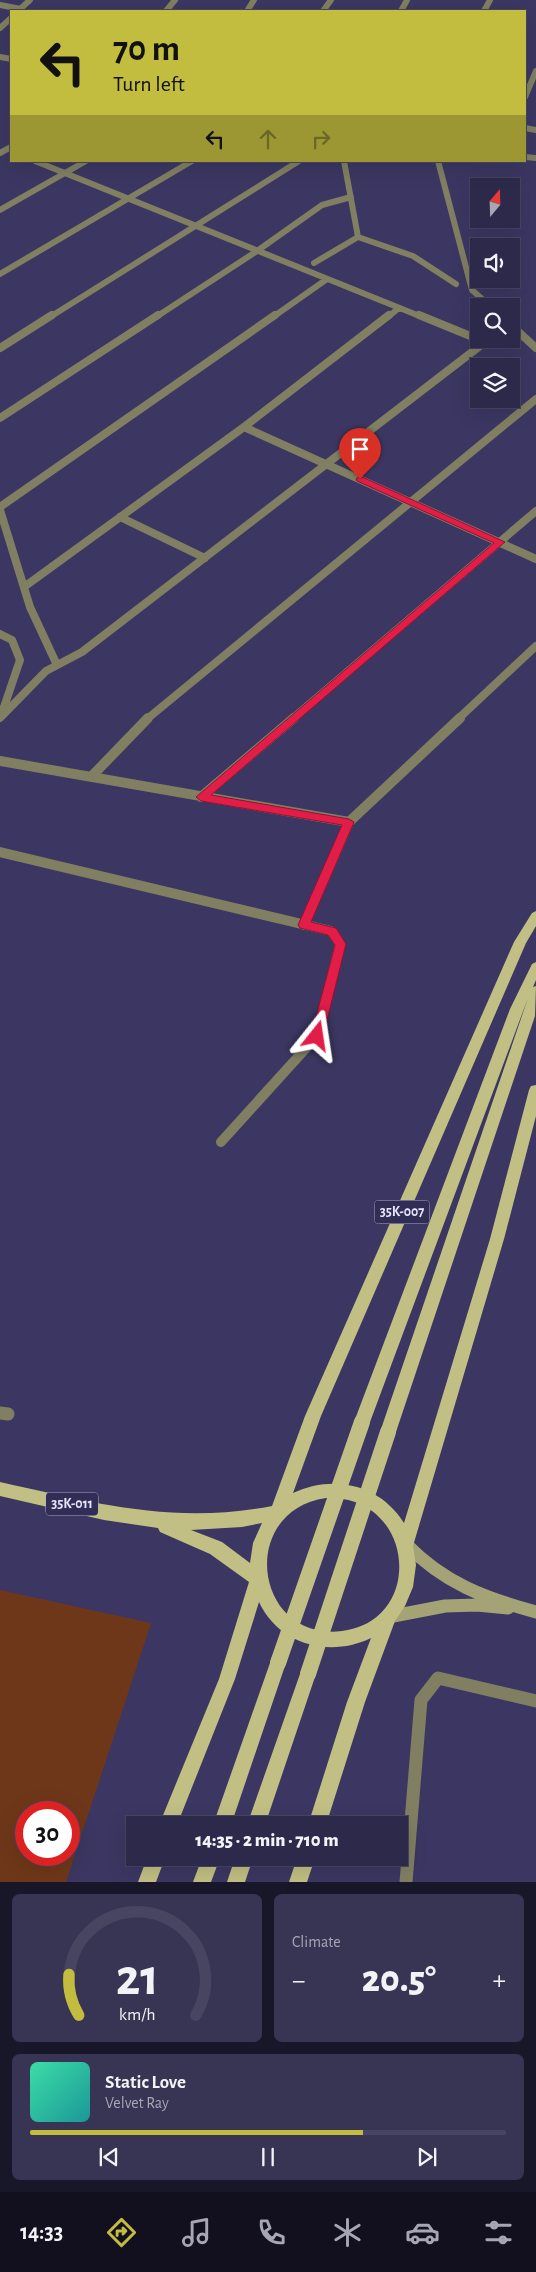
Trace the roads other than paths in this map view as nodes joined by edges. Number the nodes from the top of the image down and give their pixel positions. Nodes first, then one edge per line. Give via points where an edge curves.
1 (30, 0) edge
2 (175, 0) edge
3 (0, 6) edge
4 (19, 10) edge
5 (167, 10) edge
6 (10, 19) edge
7 (0, 28) edge
8 (535, 74) edge
9 (526, 95) edge
10 (10, 150) edge
11 (0, 154) edge
12 (38, 162) edge
13 (84, 162) edge
14 (190, 162) edge
15 (297, 162) edge
16 (344, 162) edge
17 (438, 162) edge
18 (65, 173) junction
19 (351, 197) junction
20 (129, 199) junction
21 (0, 210) edge
22 (195, 226) junction
23 (358, 237) junction
24 (257, 251) junction
25 (314, 262) dead end
26 (0, 274) edge
27 (327, 279) junction
28 (456, 284) dead end
29 (481, 298) edge
30 (399, 308) junction
31 (520, 333) edge
32 (470, 334) edge
33 (0, 348) edge
34 (477, 348) edge
35 (536, 348) edge
36 (536, 399) edge
37 (0, 418) edge
38 (244, 427) junction
39 (327, 464) junction
40 (411, 502) junction
41 (0, 508) edge
42 (536, 511) edge
43 (120, 517) junction
44 (500, 542) junction
45 (205, 558) junction
46 (536, 559) edge
47 (24, 587) junction
48 (0, 634) edge
49 (536, 646) edge
50 (57, 665) junction
51 (0, 712) edge
52 (0, 718) edge
53 (0, 761) edge
54 (91, 777) junction
55 (201, 797) junction
56 (349, 822) junction
57 (0, 852) edge
58 (536, 916) edge
59 (304, 925) junction
60 (536, 967) edge
61 (536, 991) edge
62 (536, 1090) edge
63 (222, 1142) dead end
64 (0, 1489) edge
65 (278, 1512) junction
66 (144, 1520) junction
67 (406, 1544) junction
68 (258, 1578) junction
69 (530, 1611) edge
70 (388, 1617) junction
71 (536, 1701) edge
72 (172, 1816) edge
73 (225, 1816) edge
74 (259, 1816) edge
75 (320, 1816) edge
76 (153, 1866) edge
77 (208, 1866) edge
78 (241, 1866) edge
79 (303, 1866) edge
80 (147, 1882) edge
81 (202, 1882) edge
82 (236, 1882) edge
83 (298, 1882) edge
84 (406, 1882) edge

1 - 4 street
2 - 5 street
3 - 4 street
6 - 7 street
8 - 9 street
10 - 11 street
12 - 18 street
13 - 18 street
14 - 20 street
15 - 22 street
16 - 19 street
17 - 29 street via 472,290
18 - 20 street
18 - 21 street
19 - 23 street
19 - 24 street via 322,205
20 - 22 street
20 - 26 street
22 - 24 street
22 - 33 street
23 - 25 street
23 - 28 street via 413,256
24 - 27 street
24 - 37 street
27 - 30 street
27 - 41 street
30 - 32 street
30 - 38 street
31 - 35 street
34 - 39 street
36 - 40 street
38 - 39 street
38 - 43 street
39 - 40 street
39 - 45 street
40 - 44 street
40 - 54 street via 149,717
41 - 47 street
42 - 44 street
43 - 45 street
43 - 47 street
44 - 46 street
44 - 55 street
45 - 50 street via 82,652
47 - 50 street
48 - 51 street via 12,640 20,660
49 - 56 street
50 - 52 street via 46,671
53 - 54 street
54 - 55 street
55 - 56 street
56 - 59 street
57 - 59 street
58 - 65 main road, 35К-007 via 520,942 317,1407
59 - 63 street via 332,931 340,944 317,1036
60 - 73 main road, 35К-007, bridge via 516,1009 362,1422
61 - 74 main road, bridge
62 - 67 main road via 497,1239
64 - 66 main road, 35К-011
65 - 66 main road via 222,1523
65 - 67 main road via 301,1496 319,1491 357,1495 389,1516
65 - 68 main road via 262,1535 257,1556
66 - 68 main road, 35К-011 via 216,1548
67 - 69 main road via 427,1565 450,1580
67 - 70 main road via 409,1566 406,1588 397,1608
68 - 70 main road via 265,1597 281,1618 303,1633 329,1639 355,1637
68 - 72 main road via 227,1678
69 - 70 main road via 477,1605 445,1606
70 - 75 main road via 356,1702
71 - 84 street via 438,1678 422,1700
76 - 80 main road
77 - 81 main road
78 - 82 main road
79 - 83 main road

